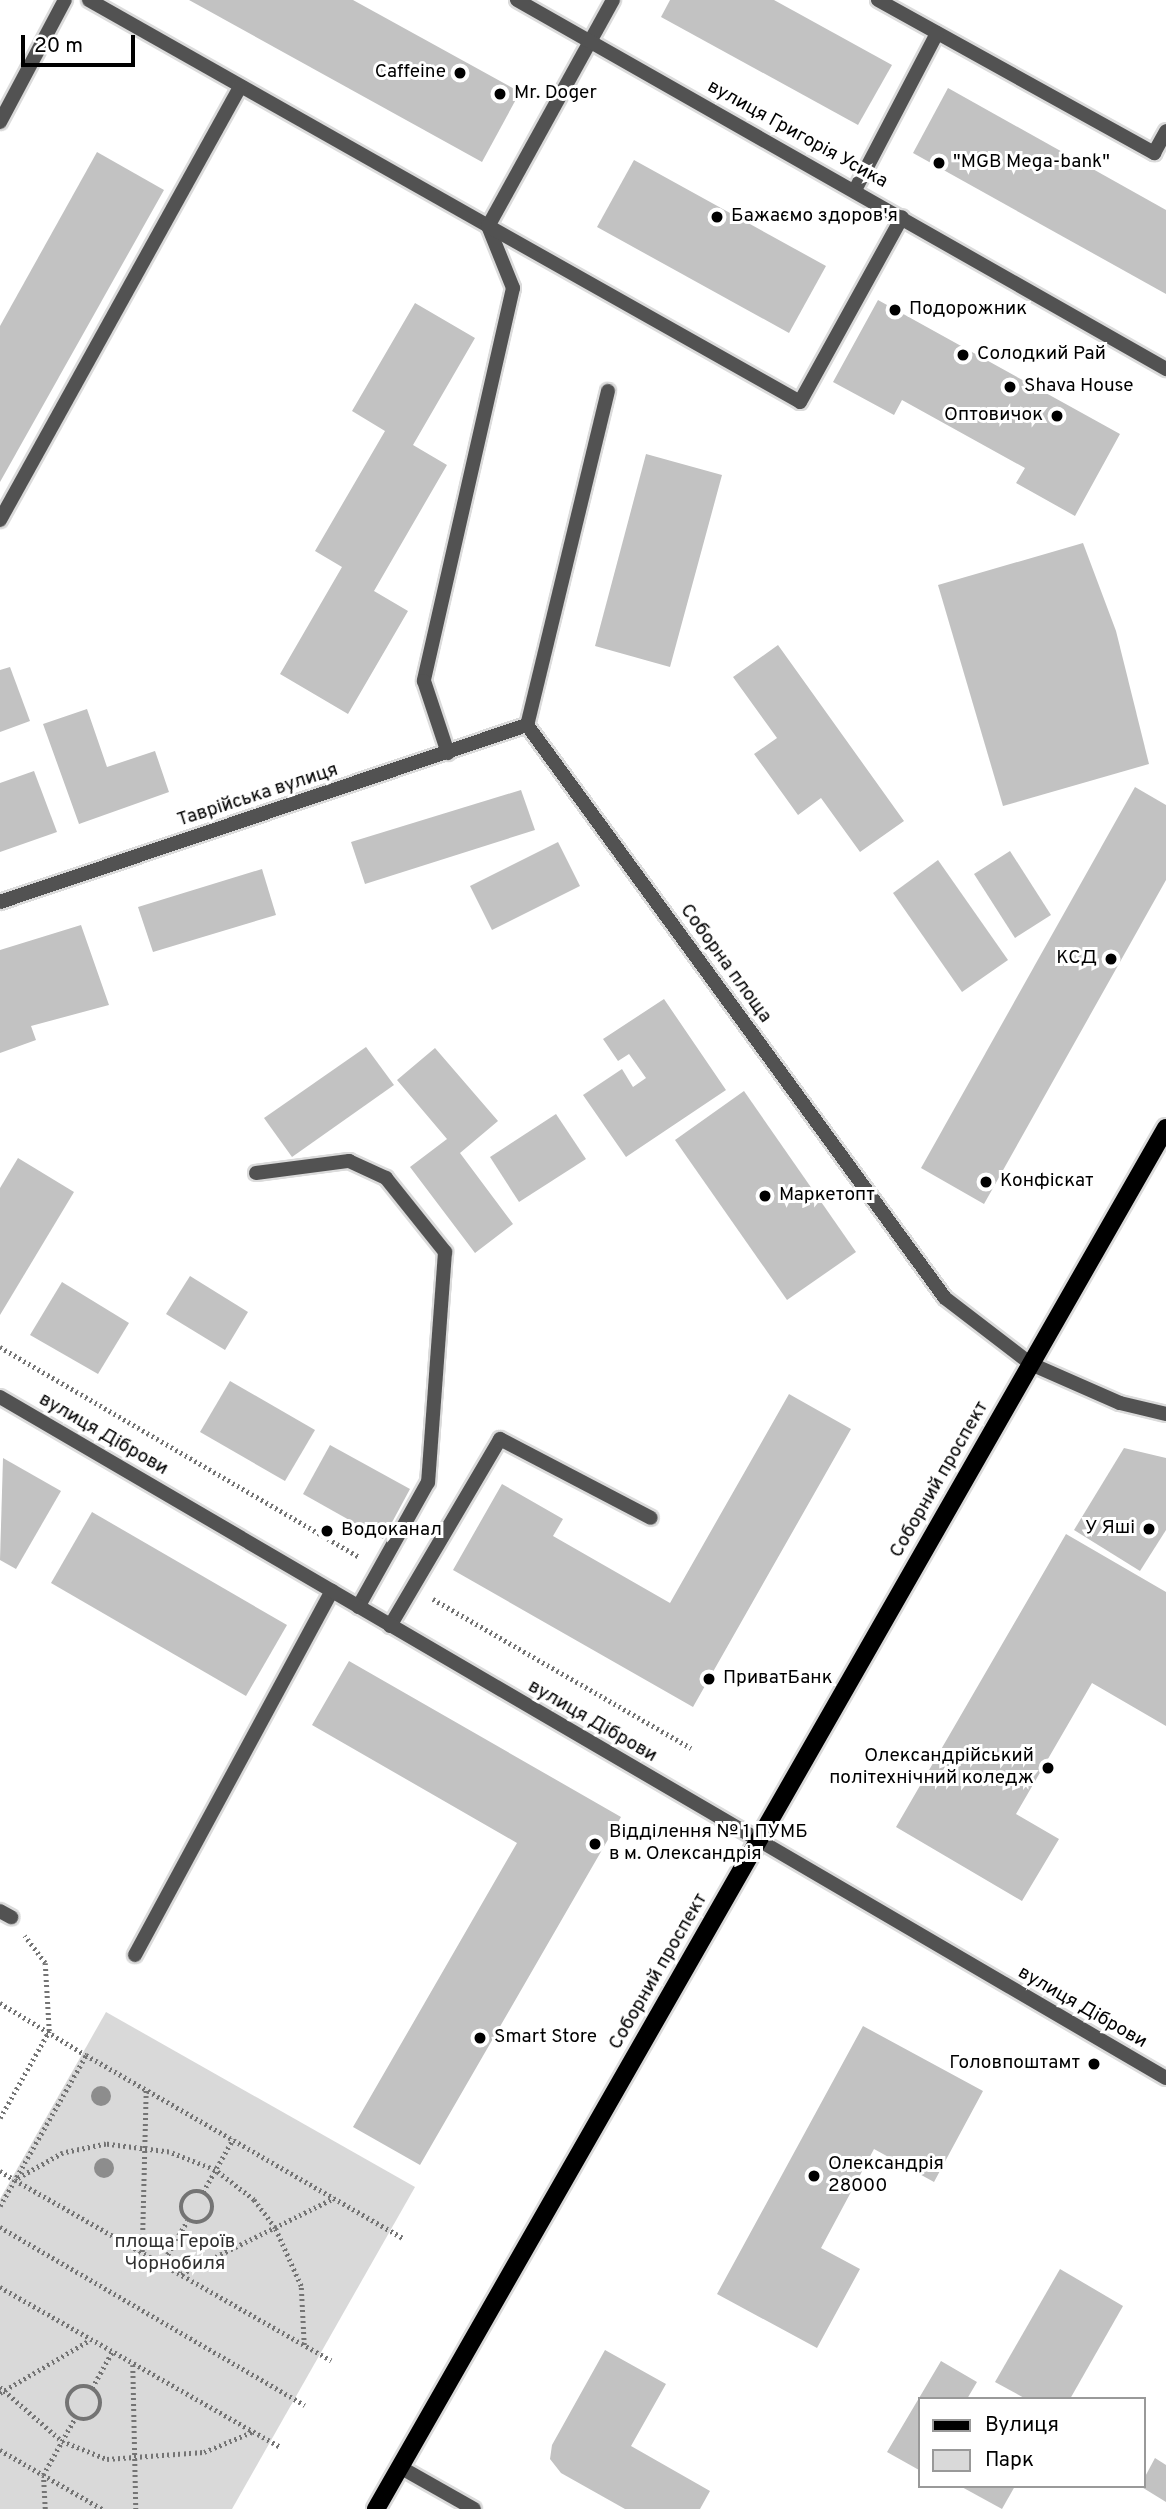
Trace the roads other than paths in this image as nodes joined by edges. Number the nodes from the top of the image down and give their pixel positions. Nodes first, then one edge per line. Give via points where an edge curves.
1 (65, 0) edge
2 (89, 0) edge
3 (517, 0) edge
4 (613, 0) edge
5 (878, 0) edge
6 (937, 33) junction
7 (592, 41) junction
8 (241, 86) junction
9 (0, 122) edge
10 (1166, 131) edge
11 (855, 190) junction
12 (902, 217) junction
13 (488, 226) junction
14 (1166, 369) edge
15 (608, 391) dead end
16 (0, 520) edge
17 (527, 725) junction
18 (448, 753) junction
19 (0, 902) edge
20 (1166, 1128) edge
21 (256, 1173) dead end
22 (1031, 1364) junction
23 (0, 1397) edge
24 (1166, 1414) edge
25 (651, 1518) dead end
26 (332, 1591) junction
27 (358, 1607) junction
28 (390, 1626) junction
29 (758, 1841) junction
30 (135, 1955) dead end
31 (1166, 2078) edge
32 (400, 2467) junction
33 (376, 2509) edge
34 (474, 2509) edge

1 - 9 street
2 - 8 street
3 - 7 street, вулиця Григорія Усика
4 - 7 street
5 - 6 street
6 - 10 street via 1154,153
6 - 11 street
7 - 11 street, вулиця Григорія Усика
7 - 13 street
8 - 13 street
8 - 16 street
11 - 12 street, вулиця Григорія Усика
12 - 13 street via 800,402
12 - 14 street, вулиця Григорія Усика
13 - 18 street via 513,288 424,681
15 - 17 street
17 - 18 street, Таврійська вулиця
17 - 22 street, Соборна площа via 945,1298
18 - 19 street, Таврійська вулиця
20 - 22 main road, Соборний проспект
21 - 27 street via 349,1161 386,1178 445,1252 428,1482
22 - 24 street, Соборна площа via 1121,1403
22 - 29 main road, Соборний проспект
23 - 26 street, вулиця Діброви
25 - 28 street via 500,1439
26 - 27 street, вулиця Діброви
26 - 30 street
27 - 28 street, вулиця Діброви
28 - 29 street, вулиця Діброви
29 - 31 street, вулиця Діброви
29 - 32 main road, Соборний проспект
32 - 33 main road, Соборний проспект
32 - 34 street

